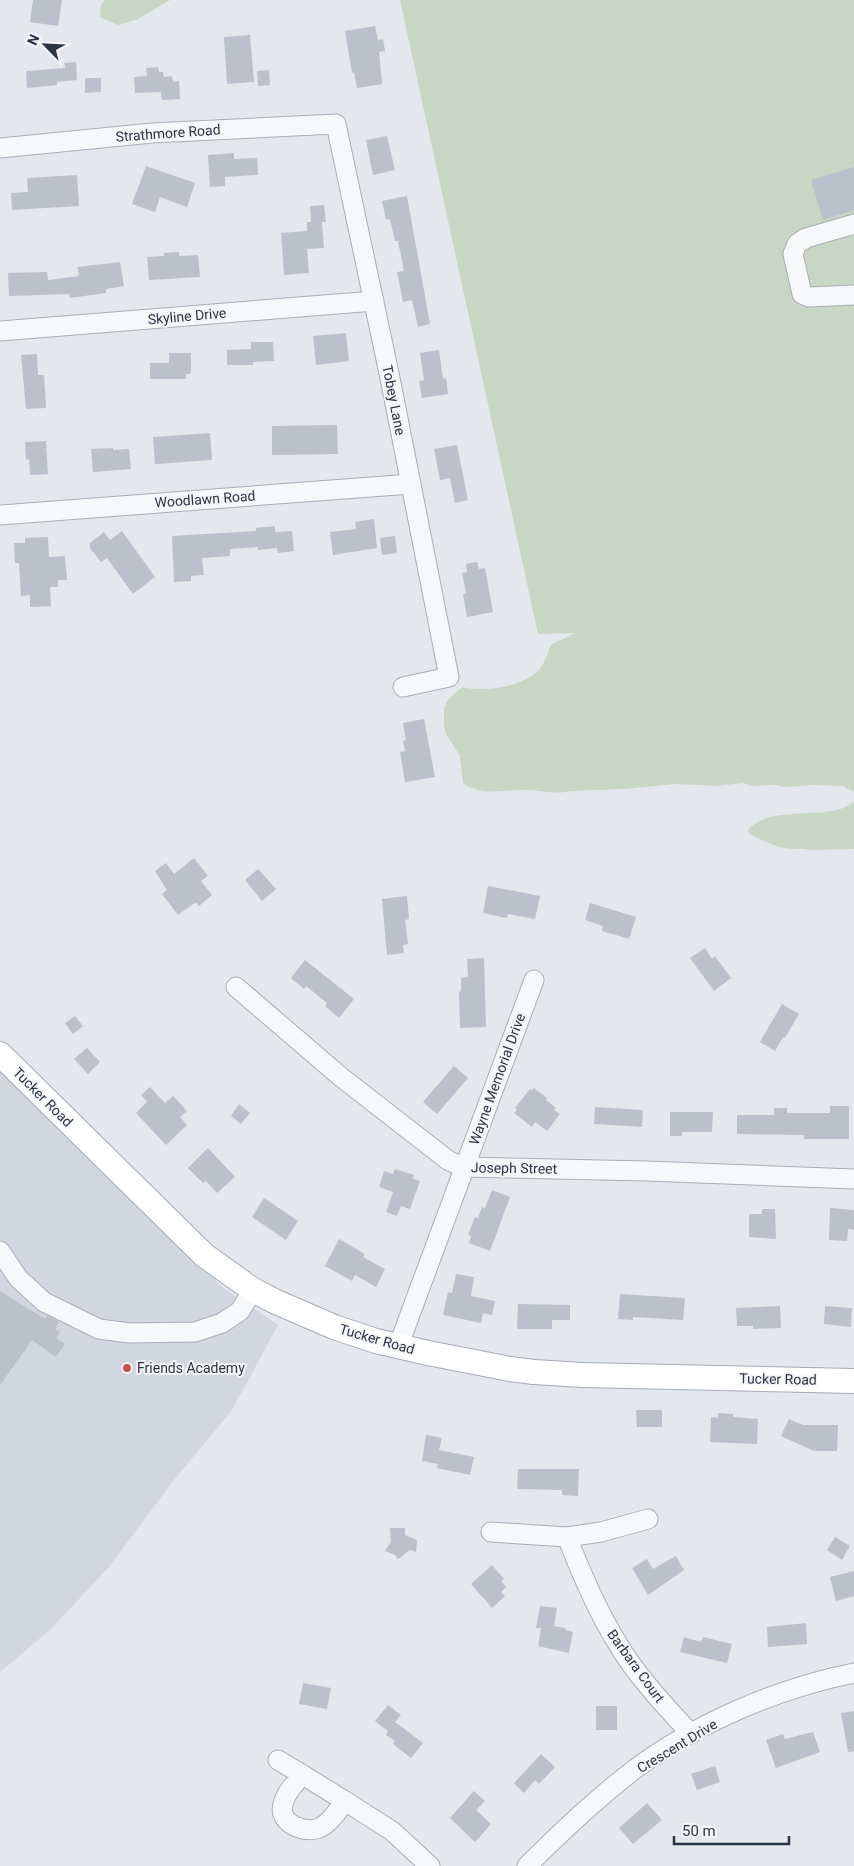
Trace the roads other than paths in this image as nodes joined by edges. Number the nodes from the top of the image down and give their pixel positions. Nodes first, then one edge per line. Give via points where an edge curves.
1 (336, 124) joint
2 (0, 148) edge
3 (854, 224) edge
4 (854, 295) edge
5 (374, 301) junction
6 (0, 331) edge
7 (411, 484) junction
8 (0, 515) edge
9 (403, 688) dead end
10 (534, 980) dead end
11 (236, 987) dead end
12 (0, 1054) edge
13 (464, 1167) junction
14 (854, 1179) edge
15 (0, 1251) edge
16 (253, 1290) junction
17 (398, 1347) junction
18 (854, 1381) edge
19 (648, 1518) dead end
20 (491, 1532) dead end
21 (567, 1536) junction
22 (854, 1673) edge
23 (691, 1734) junction
24 (278, 1760) dead end
25 (303, 1775) junction
26 (345, 1801) junction
27 (430, 1866) edge
28 (527, 1866) edge

1 - 2 street, Strathmore Road via 152,133
1 - 5 street, Tobey Lane
3 - 4 street via 806,238 797,244 793,254 802,294 809,297
5 - 6 street, Skyline Drive
5 - 7 street, Tobey Lane
7 - 8 street, Woodlawn Road
7 - 9 street, Tobey Lane via 449,677
10 - 13 street, Wayne Memorial Drive
11 - 13 street, Joseph Street via 341,1077 449,1161
12 - 16 main road, Tucker Road via 190,1241
13 - 14 street, Joseph Street
13 - 17 street, Wayne Memorial Drive
15 - 16 street via 18,1278 44,1302 99,1329 130,1333 195,1332 240,1311
16 - 17 main road, Tucker Road via 334,1328
17 - 18 main road, Tucker Road via 502,1368 556,1374
19 - 21 street via 601,1532
20 - 21 street
21 - 23 street, Barbara Court via 591,1596 617,1643
22 - 23 street, Crescent Drive via 776,1694
23 - 28 street, Crescent Drive via 636,1768
24 - 25 street
25 - 26 street
25 - 26 street via 282,1805 283,1813 293,1825 308,1830 322,1827
26 - 27 street via 392,1831

